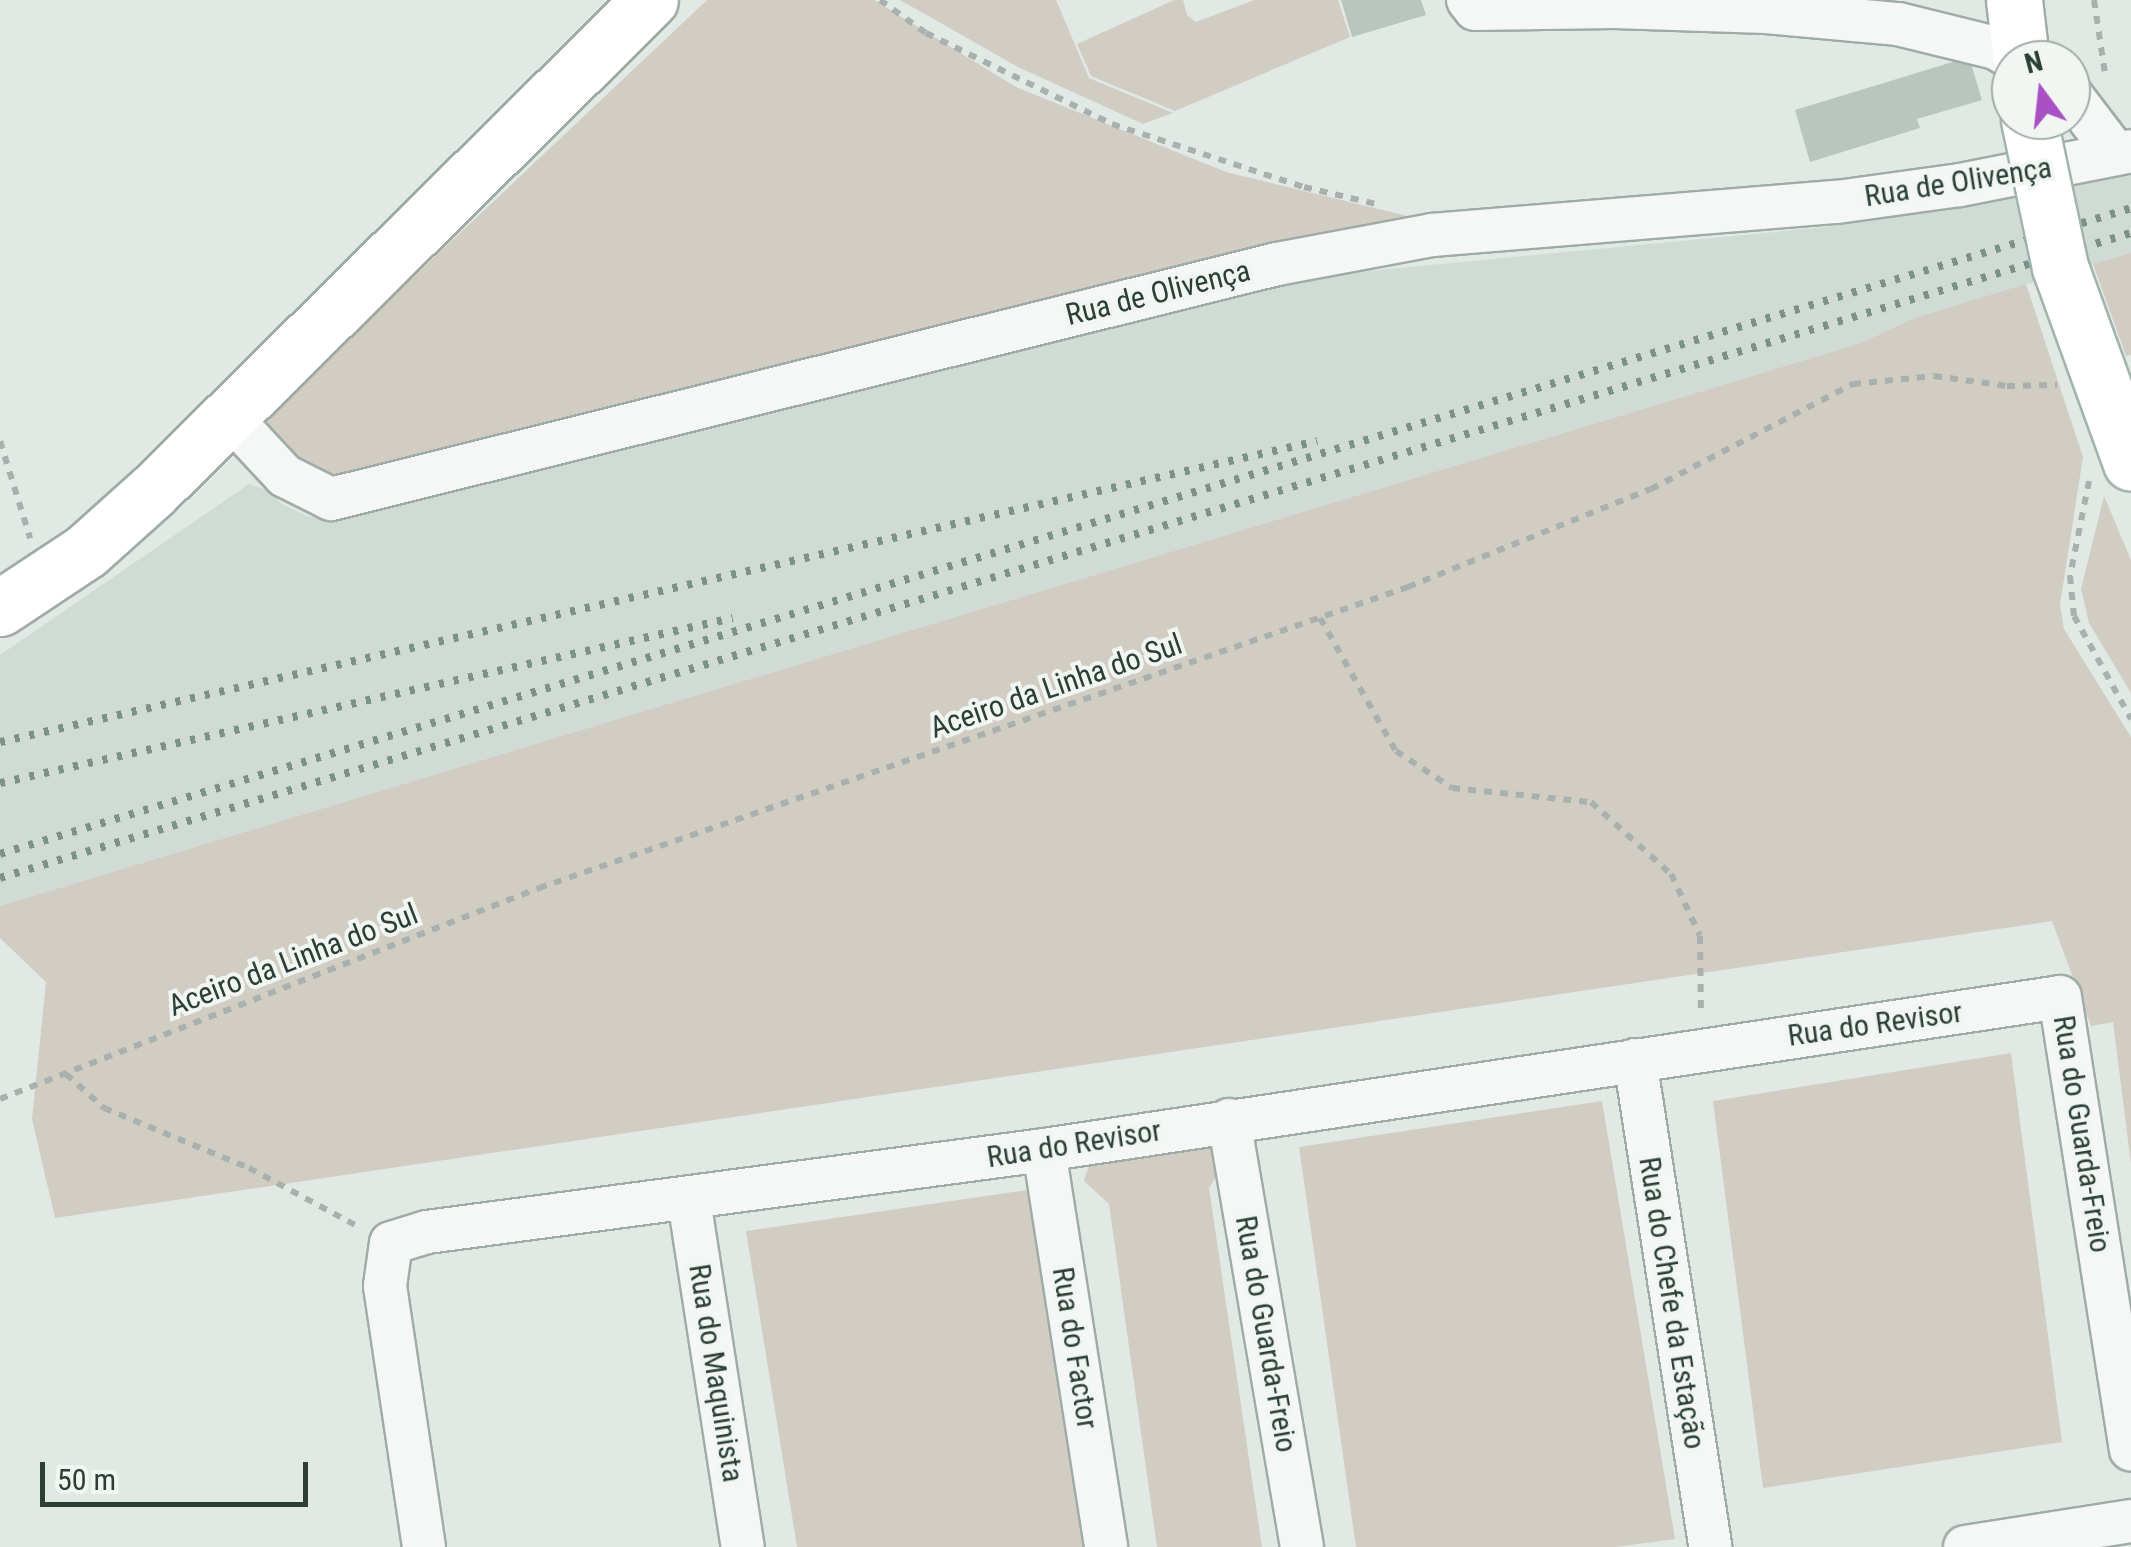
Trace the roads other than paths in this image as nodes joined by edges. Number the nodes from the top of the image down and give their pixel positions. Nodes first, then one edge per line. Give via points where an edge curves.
1 (650, 0) edge
2 (1468, 0) edge
3 (2014, 0) edge
4 (1525, 4) edge
5 (2017, 40) edge
6 (1991, 47) edge
7 (2091, 117) edge
8 (2033, 140) edge
9 (2124, 152) edge
10 (229, 416) junction
11 (2111, 464) edge
12 (21, 595) edge
13 (2060, 997) joint
14 (1635, 1060) junction
15 (1230, 1120) junction
16 (1044, 1150) junction
17 (689, 1200) junction
18 (2131, 1449) edge
19 (2131, 1521) edge
20 (424, 1547) edge
21 (744, 1547) edge
22 (1106, 1547) edge
23 (1302, 1547) edge
24 (1710, 1547) edge
25 (1965, 1547) edge

1 - 10 main road
2 - 4 street via 1475,9
3 - 5 main road
4 - 6 street via 1898,24
7 - 9 street
8 - 11 main road, bridge
9 - 10 street, Rua de Olivença via 1854,200 1432,234 1276,264 330,500 286,476
10 - 12 main road via 115,526
13 - 14 street, Rua do Revisor
13 - 18 street, Rua do Guarda-Freio
14 - 15 street, Rua do Revisor
14 - 24 street, Rua do Chefe da Estação
15 - 16 street, Rua do Revisor
15 - 23 street, Rua do Guarda-Freio
16 - 17 street, Rua do Revisor
16 - 22 street, Rua do Factor
17 - 20 street, Rua do Revisor via 427,1232 391,1244 386,1286
17 - 21 street, Rua do Maquinista
19 - 25 street

